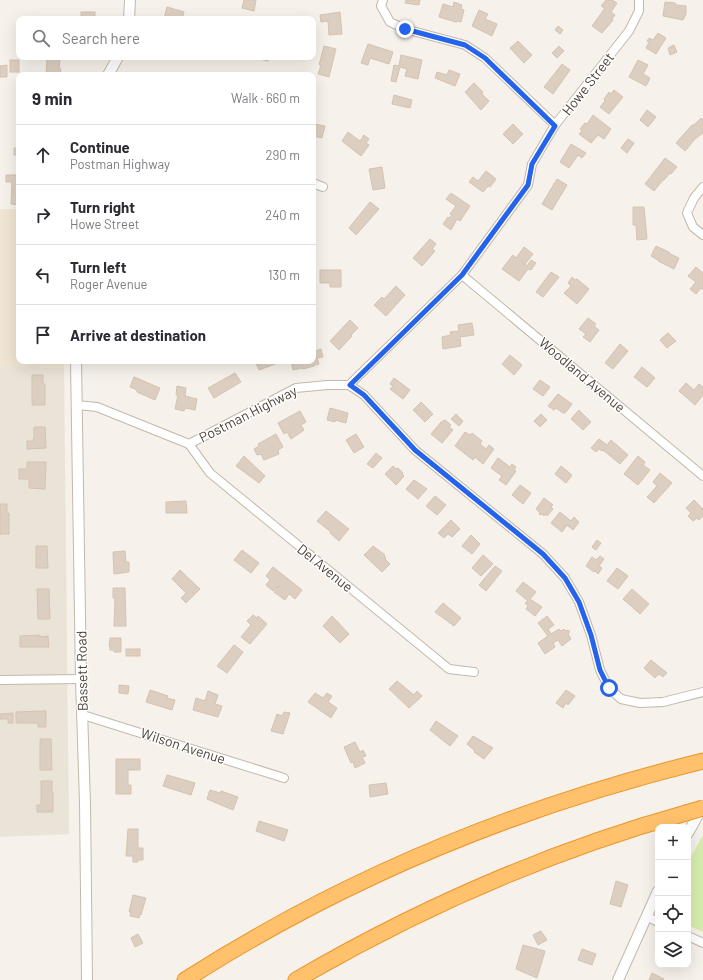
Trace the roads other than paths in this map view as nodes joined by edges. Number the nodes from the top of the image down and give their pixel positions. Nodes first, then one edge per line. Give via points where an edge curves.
1 (130, 0) edge
2 (383, 0) edge
3 (639, 0) edge
4 (129, 16) edge
5 (116, 60) edge
6 (110, 72) edge
7 (555, 126) junction
8 (316, 184) edge
9 (323, 187) dead end
10 (703, 187) edge
11 (703, 235) edge
12 (462, 275) junction
13 (76, 364) edge
14 (350, 385) junction
15 (77, 405) junction
16 (189, 444) junction
17 (703, 476) edge
18 (474, 672) dead end
19 (81, 679) junction
20 (0, 680) edge
21 (703, 692) edge
22 (83, 715) junction
23 (703, 761) edge
24 (284, 778) dead end
25 (703, 807) edge
26 (691, 828) edge
27 (656, 896) edge
28 (646, 916) junction
29 (655, 920) edge
30 (691, 938) edge
31 (703, 944) edge
32 (87, 980) edge
33 (185, 980) edge
34 (296, 980) edge
35 (618, 980) edge

1 - 4 street
2 - 7 street via 381,6 390,22 405,29 465,45 485,58
3 - 7 street, Howe Street via 639,11 629,30
5 - 6 street
7 - 12 street, Howe Street via 532,164 528,185
8 - 9 street
10 - 11 street via 687,213 693,227
12 - 14 street, Howe Street
12 - 17 street, Woodland Avenue
13 - 15 street, Bassett Road
14 - 16 street, Postman Highway via 296,388
14 - 21 street via 364,395 415,450 543,554 565,578 579,602 600,670 609,688 621,699 640,704 663,702
15 - 16 street, Postman Highway via 97,407
15 - 19 street, Bassett Road
16 - 18 street, Del Avenue via 210,473 449,669
19 - 20 street
19 - 22 street, Bassett Road
22 - 24 street, Wilson Avenue
22 - 32 street, Bassett Road
23 - 33 highway via 580,796 445,844 307,909
25 - 26 street
25 - 34 highway, bridge via 573,850 474,890 375,936
27 - 28 street
28 - 29 street
28 - 35 street
30 - 31 street

